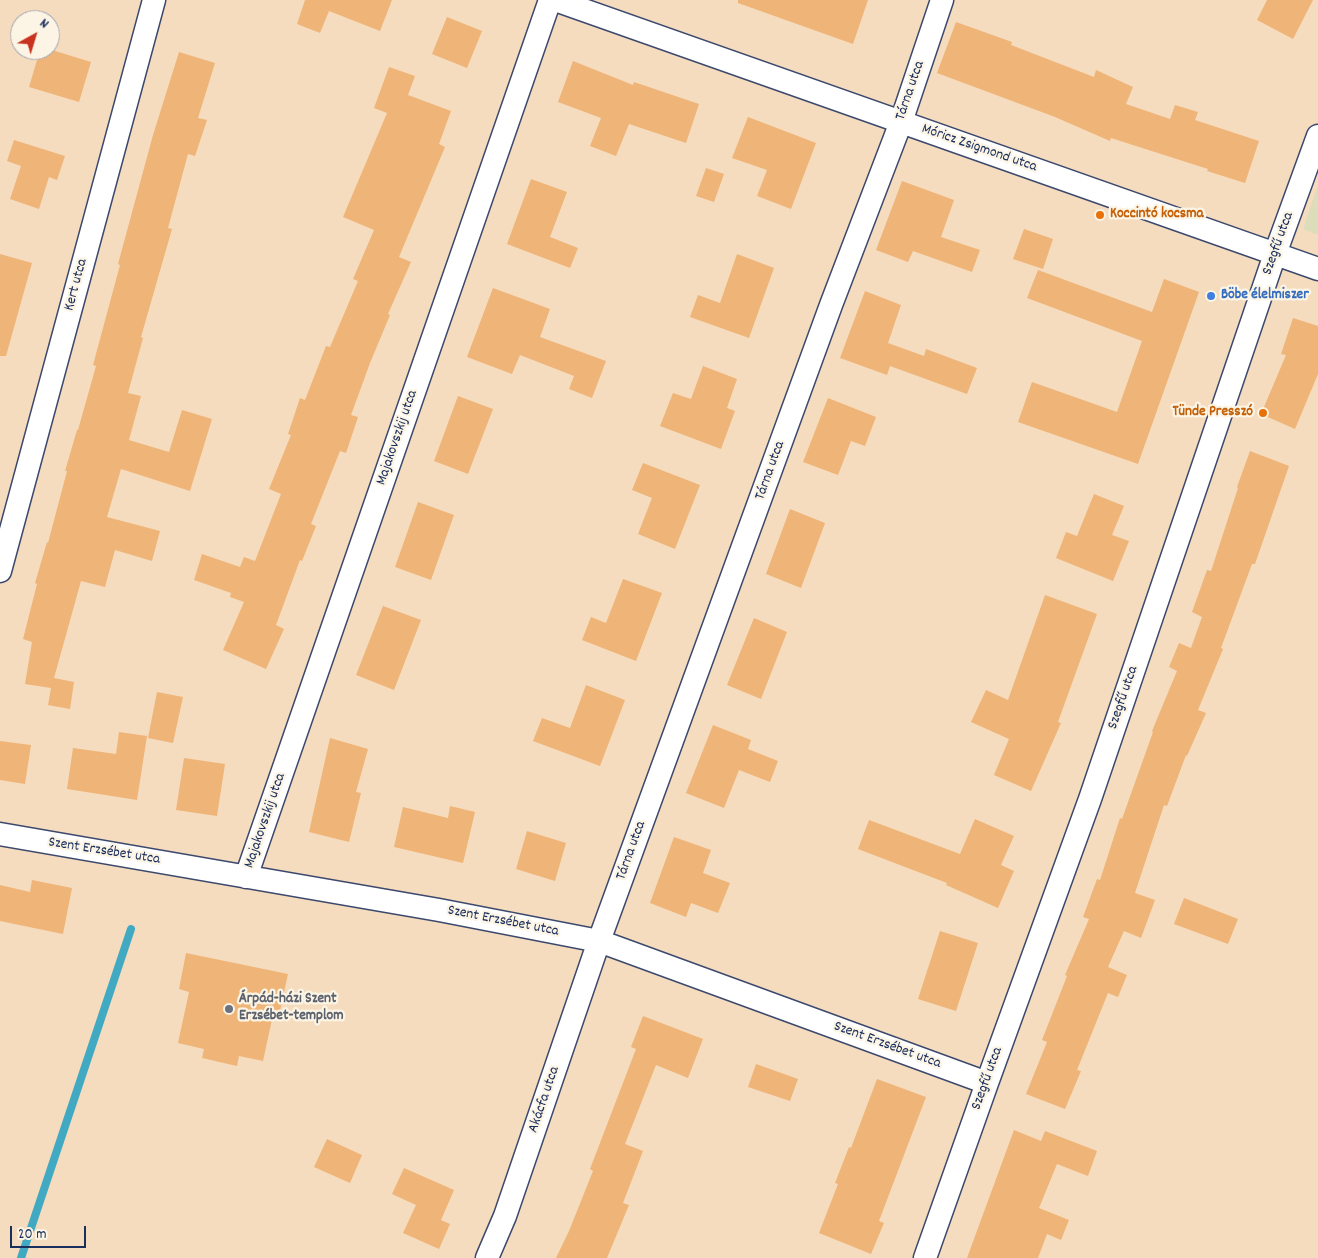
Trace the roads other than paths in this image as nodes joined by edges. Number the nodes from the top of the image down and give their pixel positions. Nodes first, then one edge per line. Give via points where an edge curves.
1 (154, 0) edge
2 (550, 0) edge
3 (555, 0) edge
4 (942, 0) edge
5 (901, 122) junction
6 (1318, 136) edge
7 (1275, 254) junction
8 (1318, 269) edge
9 (0, 571) edge
10 (0, 834) edge
11 (246, 877) junction
12 (599, 941) junction
13 (987, 1083) junction
14 (487, 1258) edge
15 (925, 1258) edge

1 - 9 street, Kert utca
2 - 11 street, Majakovszkij utca
3 - 5 street, Móricz Zsigmond utca
4 - 5 street, Tárna utca
5 - 7 street, Móricz Zsigmond utca
5 - 12 street, Tárna utca
6 - 7 street, Szegfű utca
7 - 8 street, Móricz Zsigmond utca
7 - 13 street, Szegfű utca via 1090,799
10 - 11 street, Szent Erzsébet utca
11 - 12 street, Szent Erzsébet utca
12 - 13 street, Szent Erzsébet utca
12 - 14 street, Akácfa utca via 505,1216
13 - 15 street, Szegfű utca

